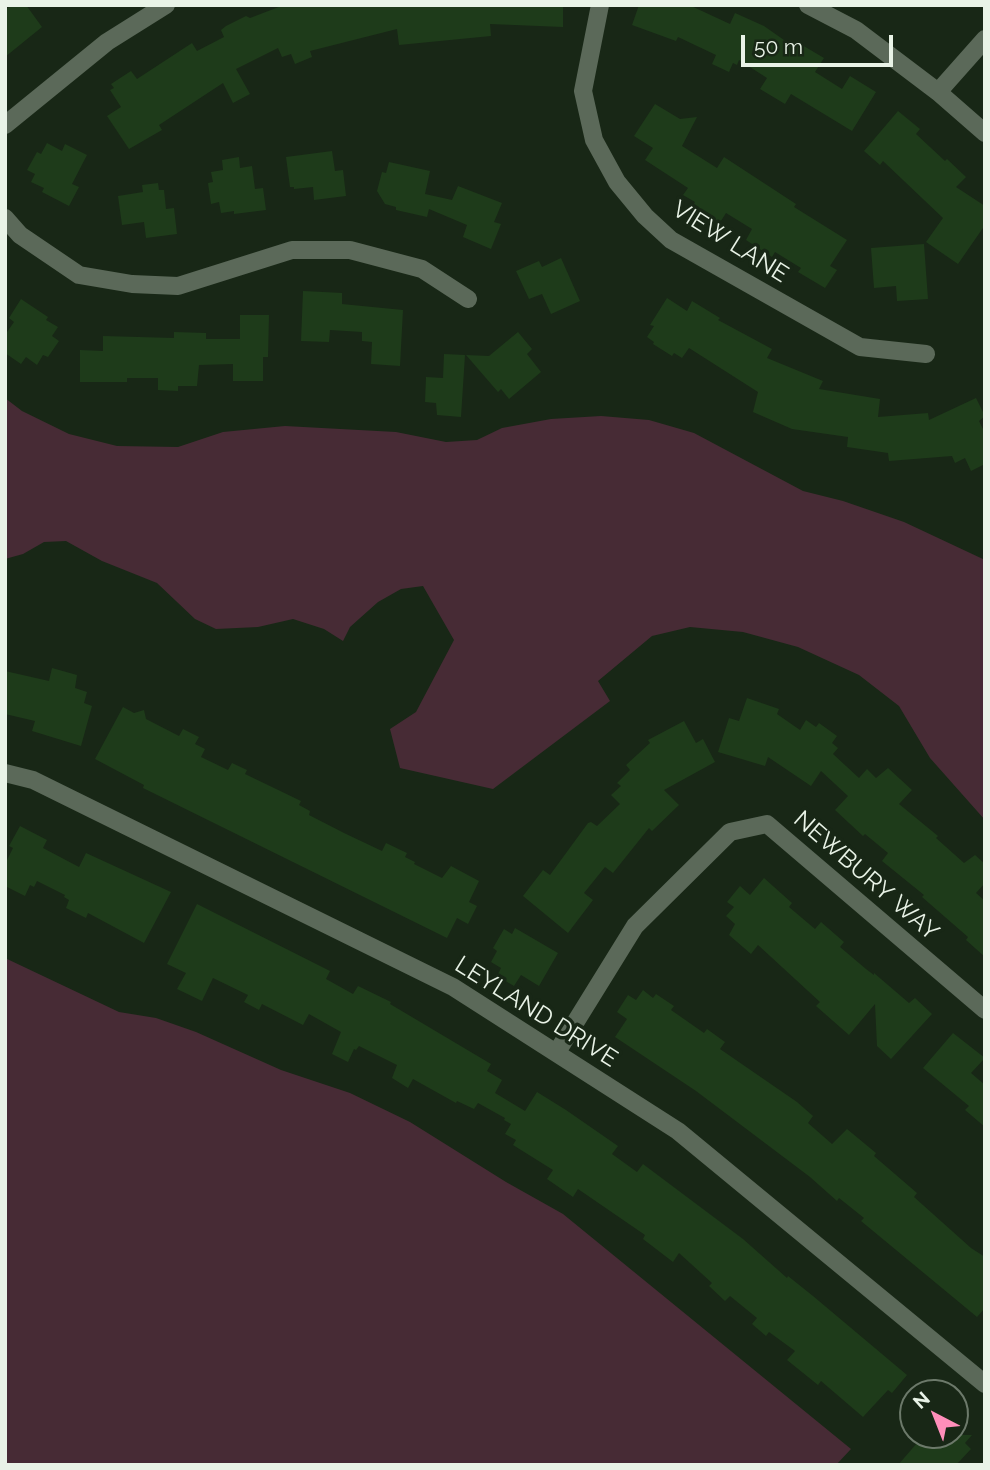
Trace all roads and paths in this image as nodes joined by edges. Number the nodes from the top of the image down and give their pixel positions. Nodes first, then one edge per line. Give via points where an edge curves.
1 (166, 5) edge
2 (600, 5) edge
3 (808, 5) edge
4 (985, 39) edge
5 (938, 92) junction
6 (5, 125) edge
7 (985, 133) edge
8 (5, 218) edge
9 (468, 299) dead end
10 (926, 354) dead end
11 (5, 772) edge
12 (985, 1010) edge
13 (557, 1052) junction
14 (985, 1384) edge

1 - 6 street via 107,42
2 - 10 street, VIEW LANE via 583,91 594,140 617,182 645,216 671,240 860,347
3 - 5 street via 856,30
4 - 5 street
5 - 7 street
8 - 9 street via 20,236 79,275 178,286 292,250 350,250 422,269
11 - 13 street, LEYLAND DRIVE via 33,780 453,987
12 - 13 street, NEWBURY WAY via 767,824 730,832 635,926
13 - 14 street, LEYLAND DRIVE via 678,1131

